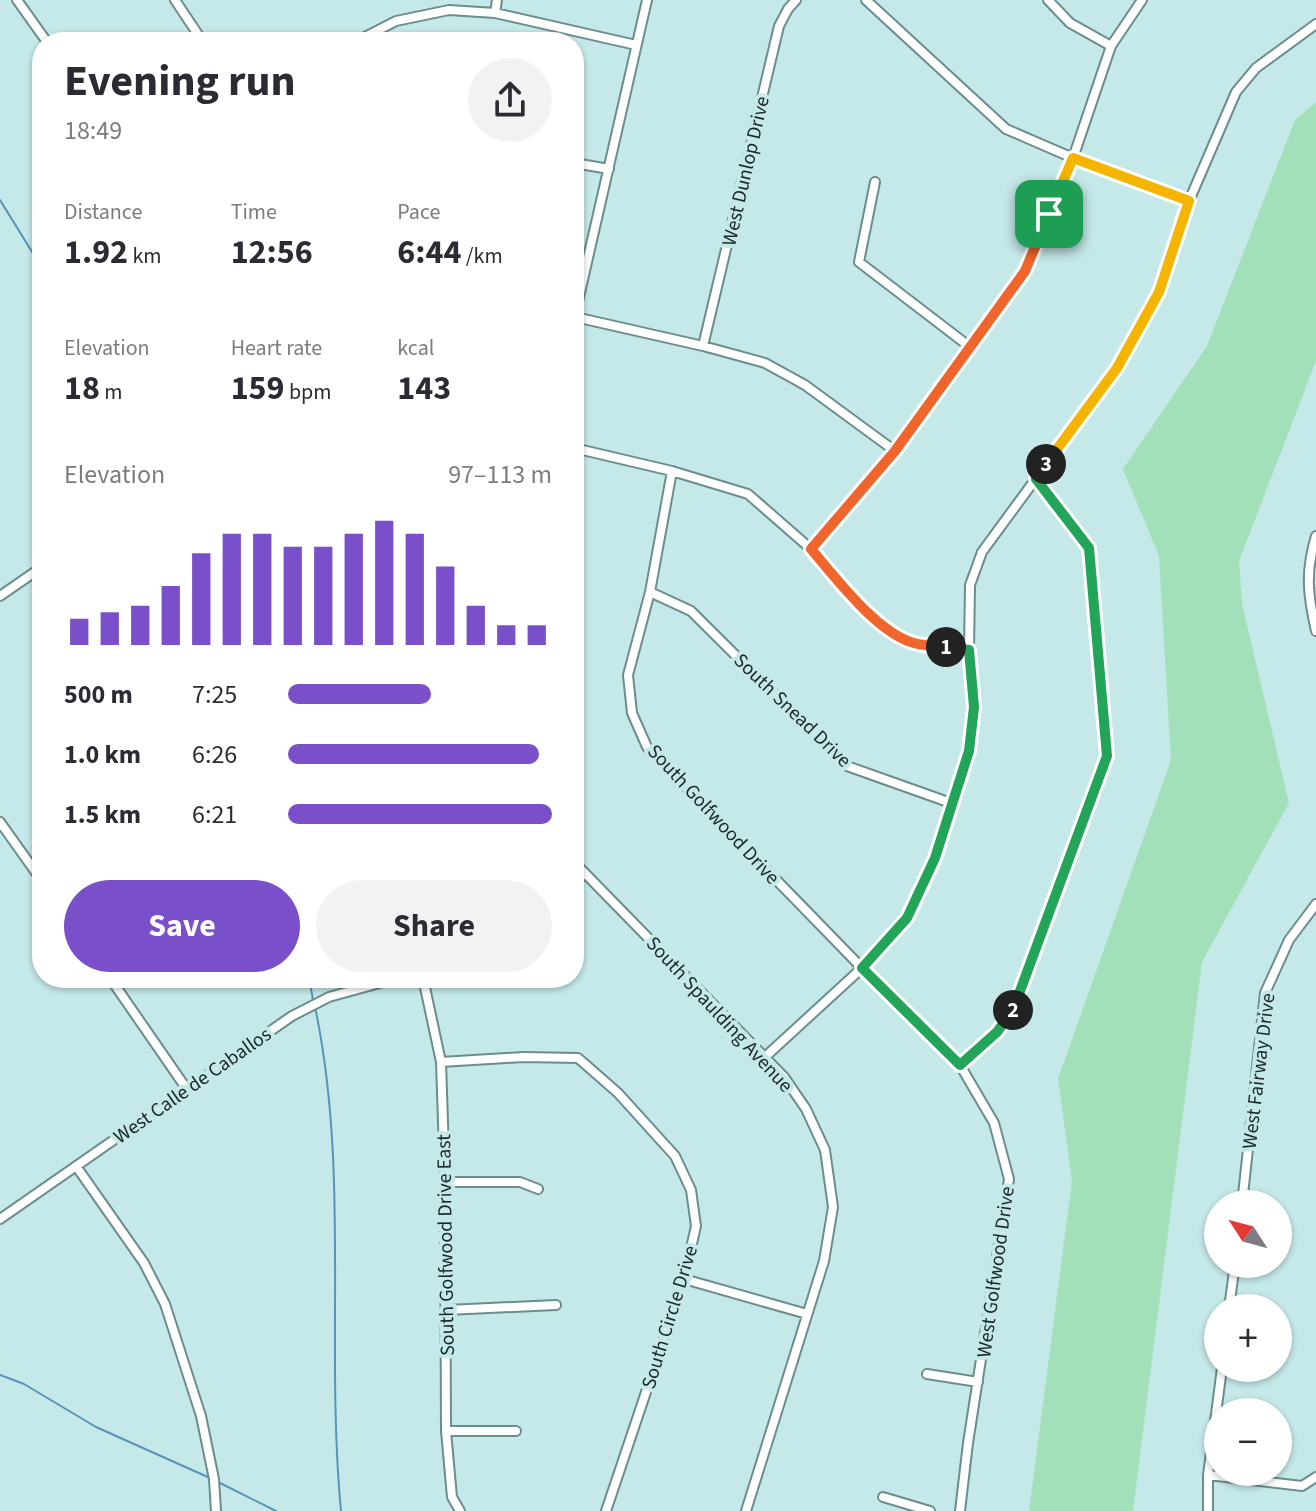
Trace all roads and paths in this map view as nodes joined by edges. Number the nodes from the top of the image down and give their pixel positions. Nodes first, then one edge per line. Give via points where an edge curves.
1 (17, 0) edge
2 (190, 0) edge
3 (497, 0) edge
4 (647, 0) edge
5 (796, 0) edge
6 (866, 0) edge
7 (1048, 0) edge
8 (1142, 0) edge
9 (177, 4) edge
10 (495, 13) junction
11 (1316, 24) edge
12 (40, 32) edge
13 (196, 32) edge
14 (375, 32) edge
15 (579, 32) edge
16 (584, 33) edge
17 (636, 45) junction
18 (1111, 46) junction
19 (1073, 158) junction
20 (584, 165) edge
21 (609, 169) junction
22 (875, 182) dead end
23 (1189, 201) junction
24 (584, 276) edge
25 (584, 321) edge
26 (703, 346) junction
27 (970, 347) junction
28 (584, 450) edge
29 (895, 451) junction
30 (672, 471) junction
31 (1036, 479) junction
32 (1316, 536) edge
33 (811, 549) junction
34 (32, 574) edge
35 (650, 592) junction
36 (0, 596) edge
37 (1316, 631) edge
38 (969, 650) junction
39 (951, 803) junction
40 (0, 822) edge
41 (32, 867) edge
42 (585, 873) edge
43 (1316, 904) edge
44 (862, 968) junction
45 (117, 988) edge
46 (362, 988) edge
47 (425, 988) edge
48 (946, 1049) joint
49 (765, 1057) junction
50 (441, 1062) junction
51 (960, 1065) junction
52 (186, 1088) junction
53 (76, 1166) junction
54 (445, 1182) junction
55 (538, 1189) dead end
56 (1244, 1190) edge
57 (0, 1219) edge
58 (684, 1279) junction
59 (556, 1305) dead end
60 (447, 1310) junction
61 (807, 1314) junction
62 (927, 1374) dead end
63 (978, 1382) junction
64 (446, 1431) junction
65 (516, 1431) dead end
66 (1316, 1477) edge
67 (1292, 1485) edge
68 (1208, 1486) edge
69 (883, 1497) dead end
70 (216, 1511) edge
71 (460, 1511) edge
72 (606, 1511) edge
73 (746, 1511) edge
74 (930, 1511) edge
75 (960, 1511) edge
76 (1208, 1511) edge

1 - 12 street
2 - 9 street
3 - 10 street
4 - 17 street
5 - 26 street, West Dunlop Drive via 779,26
6 - 19 street via 1006,129
7 - 18 street via 1070,23
8 - 18 street
9 - 13 street
10 - 14 street via 449,10 396,21
10 - 15 street
11 - 23 street via 1256,68 1236,92
16 - 17 street
17 - 21 street
18 - 19 street
19 - 23 street
19 - 27 street via 1025,271
20 - 21 street
21 - 24 street
22 - 27 street via 859,262
23 - 31 street via 1159,292 1117,368
25 - 26 street
26 - 29 street via 765,363 805,385
27 - 29 street
28 - 30 street
29 - 33 street
30 - 33 street via 748,494
30 - 35 street, South Golfwood Drive
31 - 38 street via 982,552 970,585
31 - 51 street via 1089,548 1107,756 1015,1007 997,1032
32 - 37 street via 1307,564
33 - 38 street via 857,604 887,628 911,643
34 - 36 street
35 - 39 street, South Snead Drive via 691,611 847,766
35 - 44 street, South Golfwood Drive via 628,675 632,713 647,747
38 - 39 street via 974,707 969,751
39 - 44 street via 935,858 907,918
40 - 41 street
42 - 49 street, South Spaulding Avenue
43 - 56 street, West Fairway Drive via 1289,940 1265,993
44 - 48 street, South Golfwood Drive
44 - 49 street
45 - 52 street
46 - 52 street, West Calle de Caballos via 292,1016
47 - 50 street, South Golfwood Drive East
48 - 51 street, West Golfwood Drive
49 - 61 street, South Spaulding Avenue via 806,1109 825,1150 833,1207 824,1261
50 - 54 street, South Golfwood Drive East
50 - 58 street, South Circle Drive via 578,1058 618,1093 675,1156 691,1190 696,1226
51 - 63 street, West Golfwood Drive via 994,1123 1009,1179
52 - 53 street, West Calle de Caballos
53 - 57 street, West Calle de Caballos
53 - 70 street via 144,1263 165,1304 201,1416
54 - 55 street via 520,1182
54 - 60 street, South Golfwood Drive East
58 - 61 street
58 - 72 street, South Circle Drive
59 - 60 street
60 - 64 street, South Golfwood Drive East
61 - 73 street, South Spaulding Avenue
62 - 63 street
63 - 75 street, West Golfwood Drive
64 - 65 street
64 - 71 street, South Golfwood Drive East via 452,1497
66 - 67 street via 1302,1486
68 - 76 street
69 - 74 street

